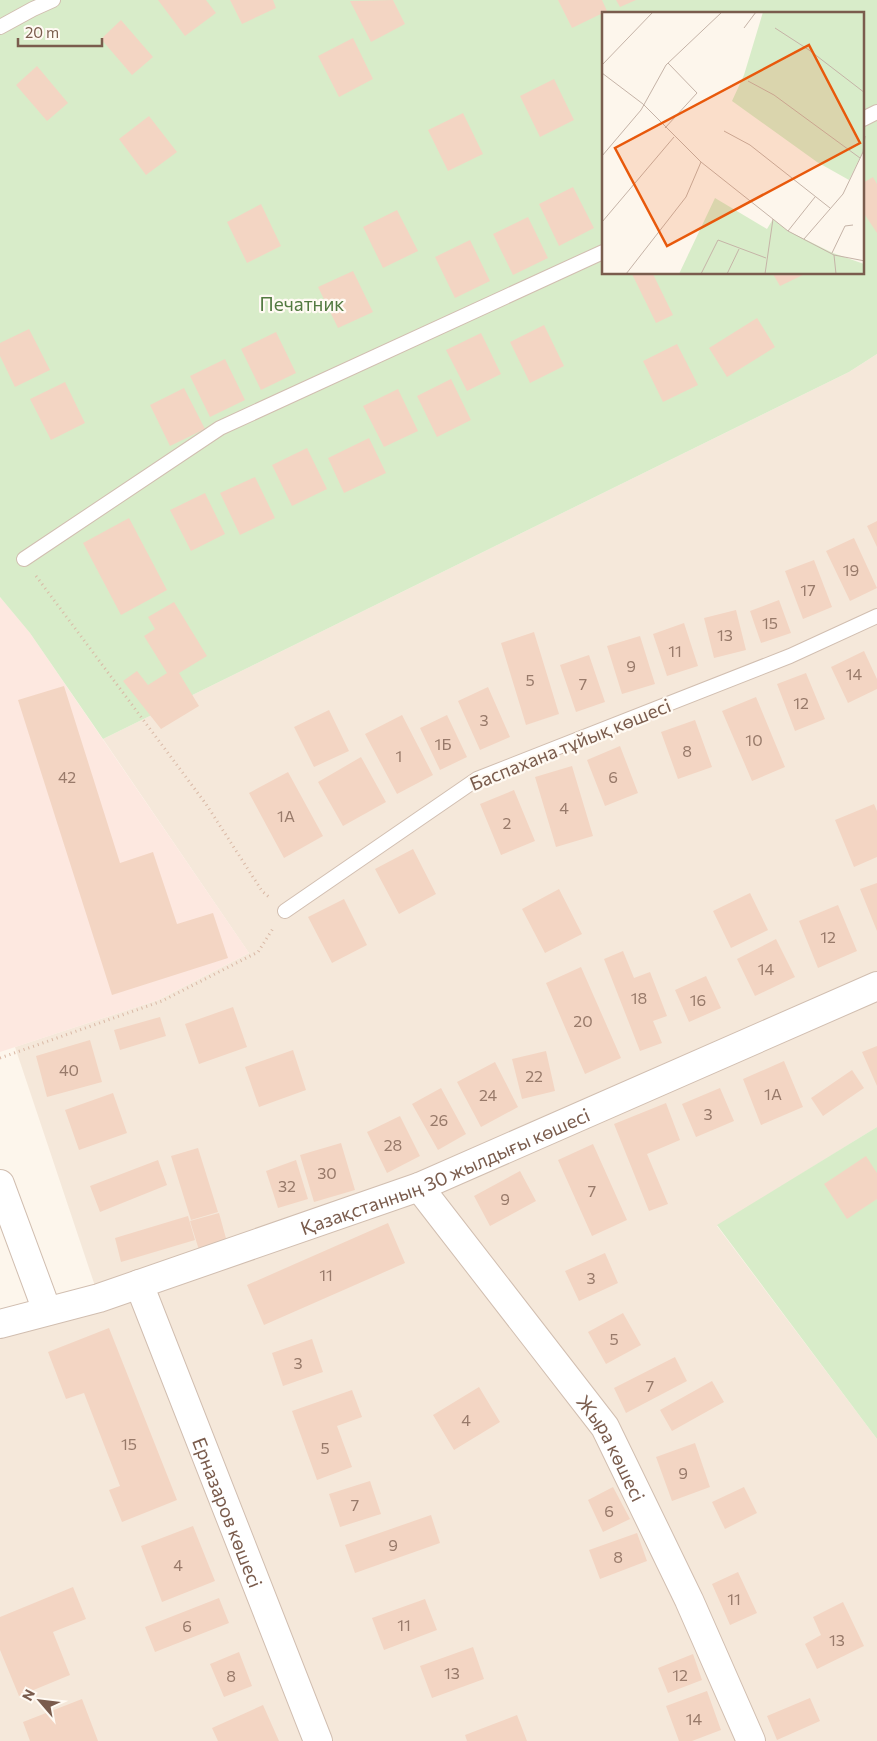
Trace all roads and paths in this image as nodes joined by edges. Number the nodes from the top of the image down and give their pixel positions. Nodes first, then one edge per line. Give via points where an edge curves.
1 (53, 0) edge
2 (0, 27) edge
3 (877, 112) edge
4 (864, 118) edge
5 (602, 252) edge
6 (24, 560) joint
7 (877, 616) edge
8 (285, 911) junction
9 (877, 986) edge
10 (0, 1058) edge
11 (0, 1184) edge
12 (419, 1187) junction
13 (139, 1284) junction
14 (47, 1311) junction
15 (0, 1324) edge
16 (318, 1741) edge
17 (751, 1741) edge

1 - 2 lane
3 - 4 lane
5 - 6 lane via 220,428
6 - 8 path via 206,804 262,891
7 - 8 lane, Баспахана тұйық көшесі via 790,656 477,779
8 - 10 path via 258,952 162,1001
9 - 12 street, Қазақстанның 30 жылдығы көшесі
11 - 14 street
12 - 13 street, Қазақстанның 30 жылдығы көшесі
12 - 17 street, Жыра көшесі via 605,1426 689,1600
13 - 14 street, Қазақстанның 30 жылдығы көшесі
13 - 16 street, Ерназаров көшесі
14 - 15 street, Қазақстанның 30 жылдығы көшесі

